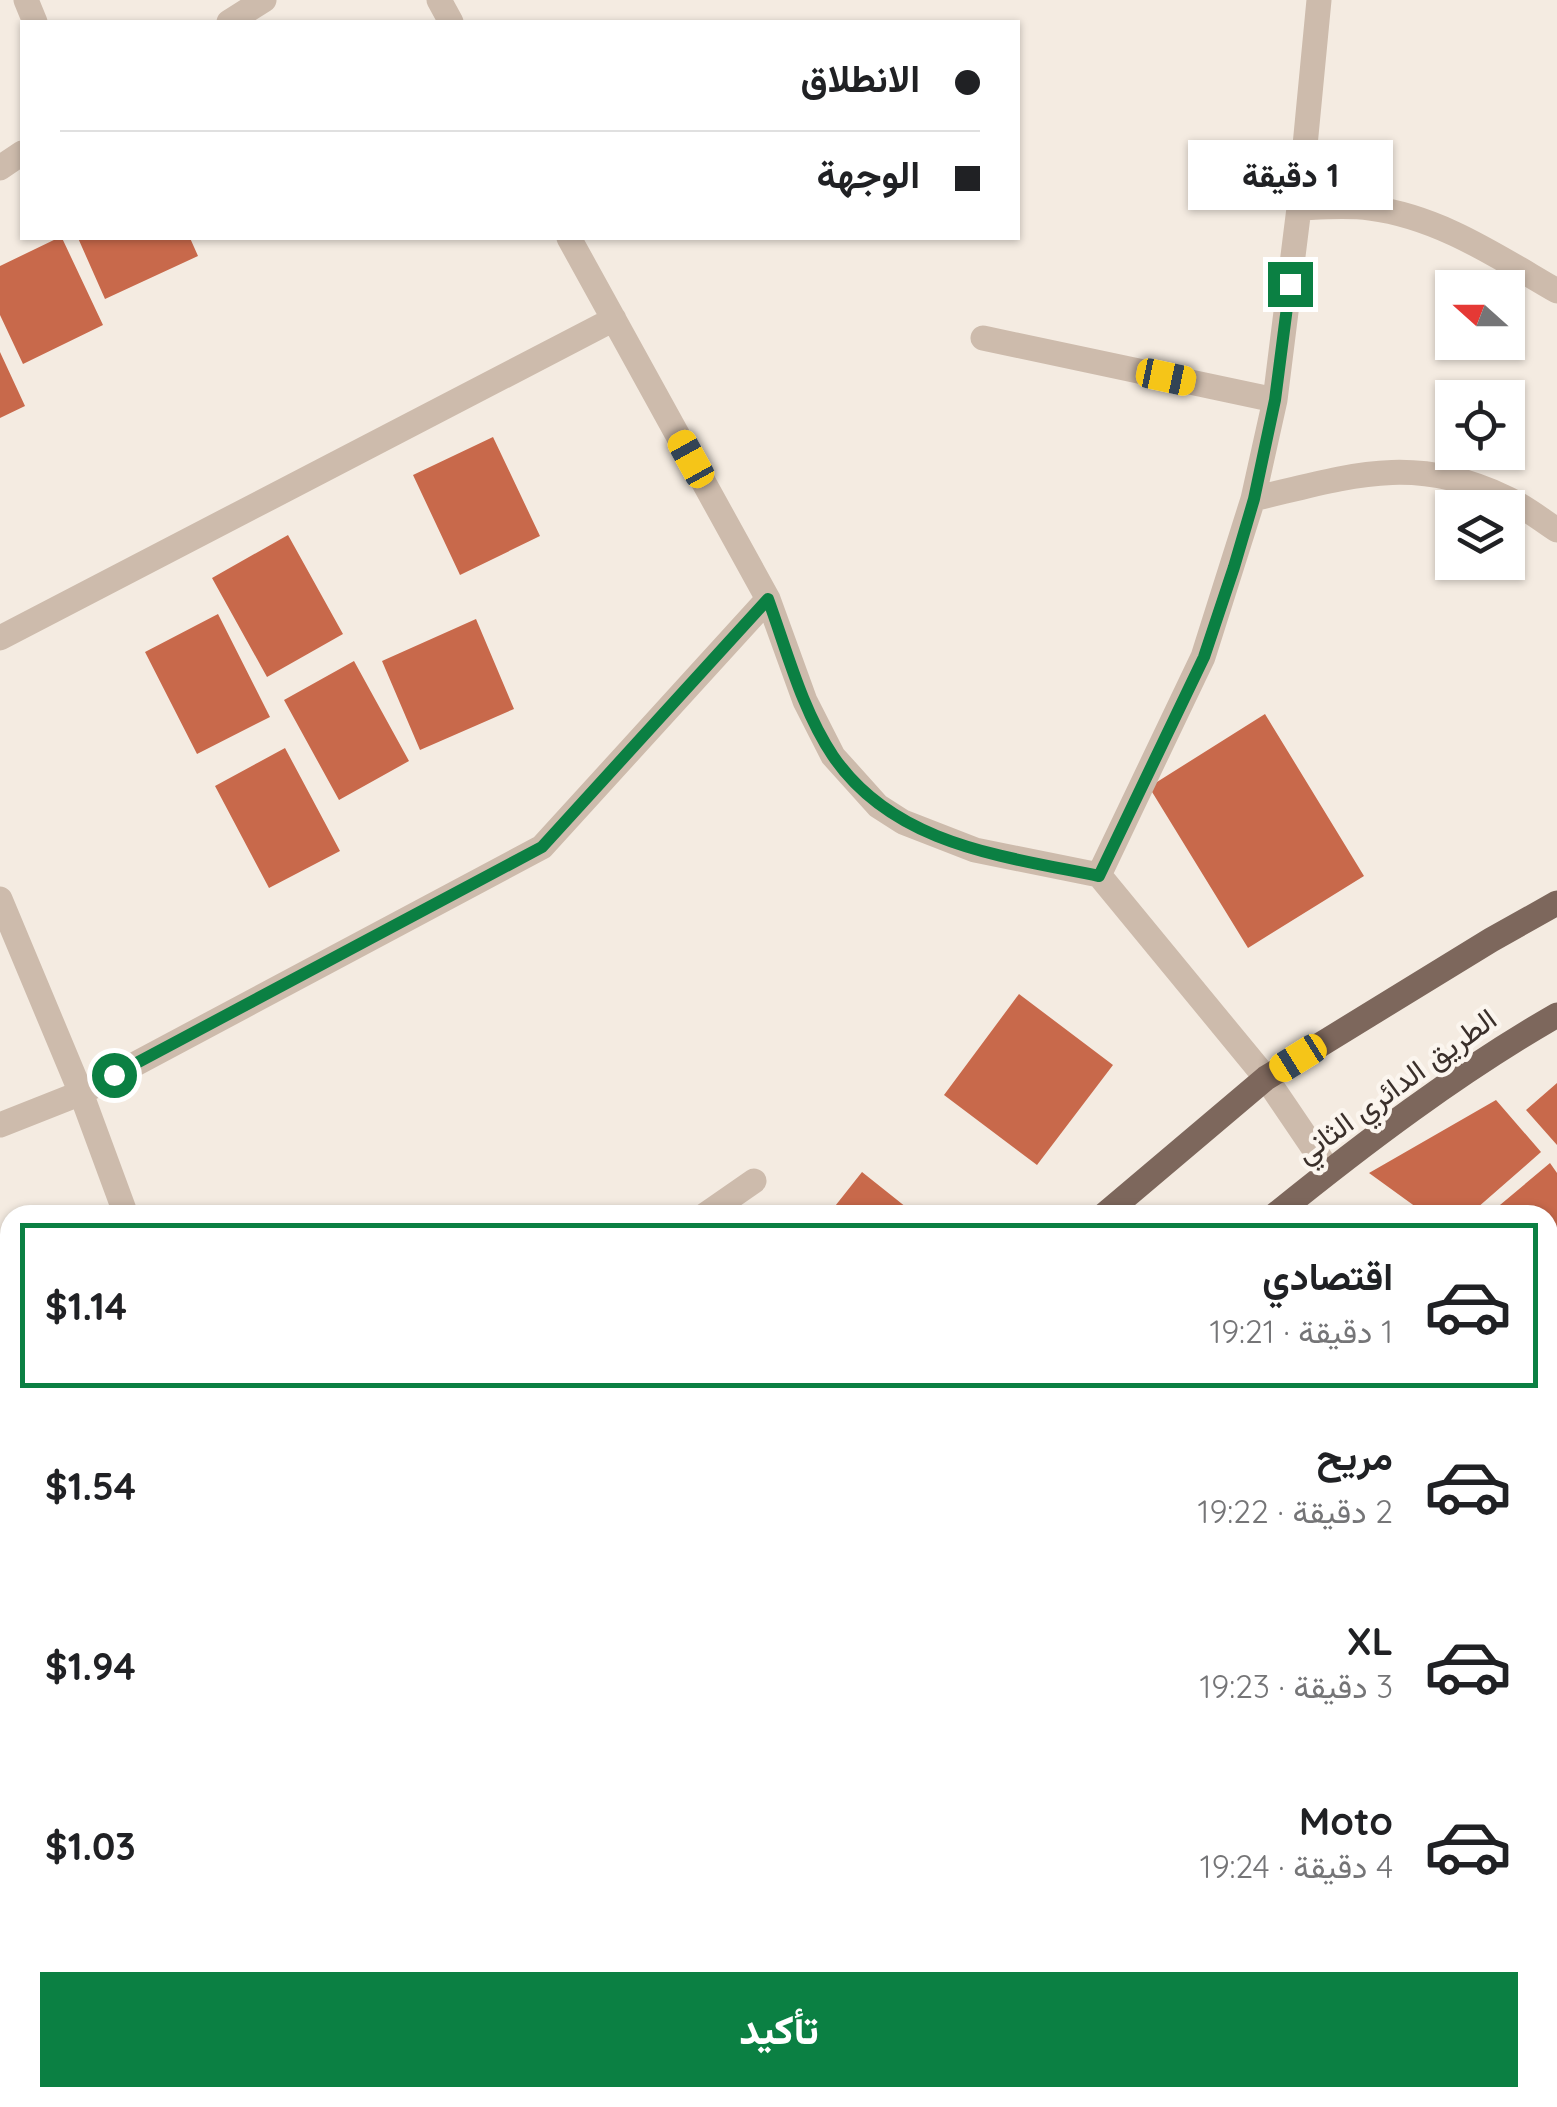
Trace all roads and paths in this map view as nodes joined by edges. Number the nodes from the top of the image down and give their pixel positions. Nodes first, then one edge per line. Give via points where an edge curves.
1 (264, 0) edge
2 (1319, 0) edge
3 (231, 20) edge
4 (1299, 208) junction
5 (570, 240) edge
6 (1557, 291) edge
7 (614, 319) junction
8 (983, 338) dead end
9 (1275, 400) junction
10 (1254, 499) junction
11 (1557, 530) edge
12 (768, 599) junction
13 (0, 638) edge
14 (1099, 876) junction
15 (0, 899) edge
16 (1557, 904) edge
17 (1557, 1016) edge
18 (1266, 1078) junction
19 (80, 1092) junction
20 (0, 1124) edge
21 (1329, 1171) junction
22 (754, 1182) dead end
23 (122, 1205) edge
24 (720, 1205) edge
25 (1116, 1205) edge
26 (1288, 1205) edge

1 - 3 street
2 - 4 street
4 - 6 street via 1368,207 1413,216
4 - 9 street
5 - 7 street
7 - 12 street
7 - 13 street
8 - 9 street
9 - 10 street
10 - 11 street via 1355,475 1414,470 1506,497
10 - 14 street via 1204,657
12 - 14 street via 833,756 878,806 975,850
12 - 19 street via 542,847
14 - 18 street
15 - 19 street
16 - 18 main road
17 - 21 main road, الطريق الدائري الثاني
18 - 21 street
18 - 25 main road
19 - 20 street
19 - 23 street
21 - 26 main road, الطريق الدائري الثاني
22 - 24 street

